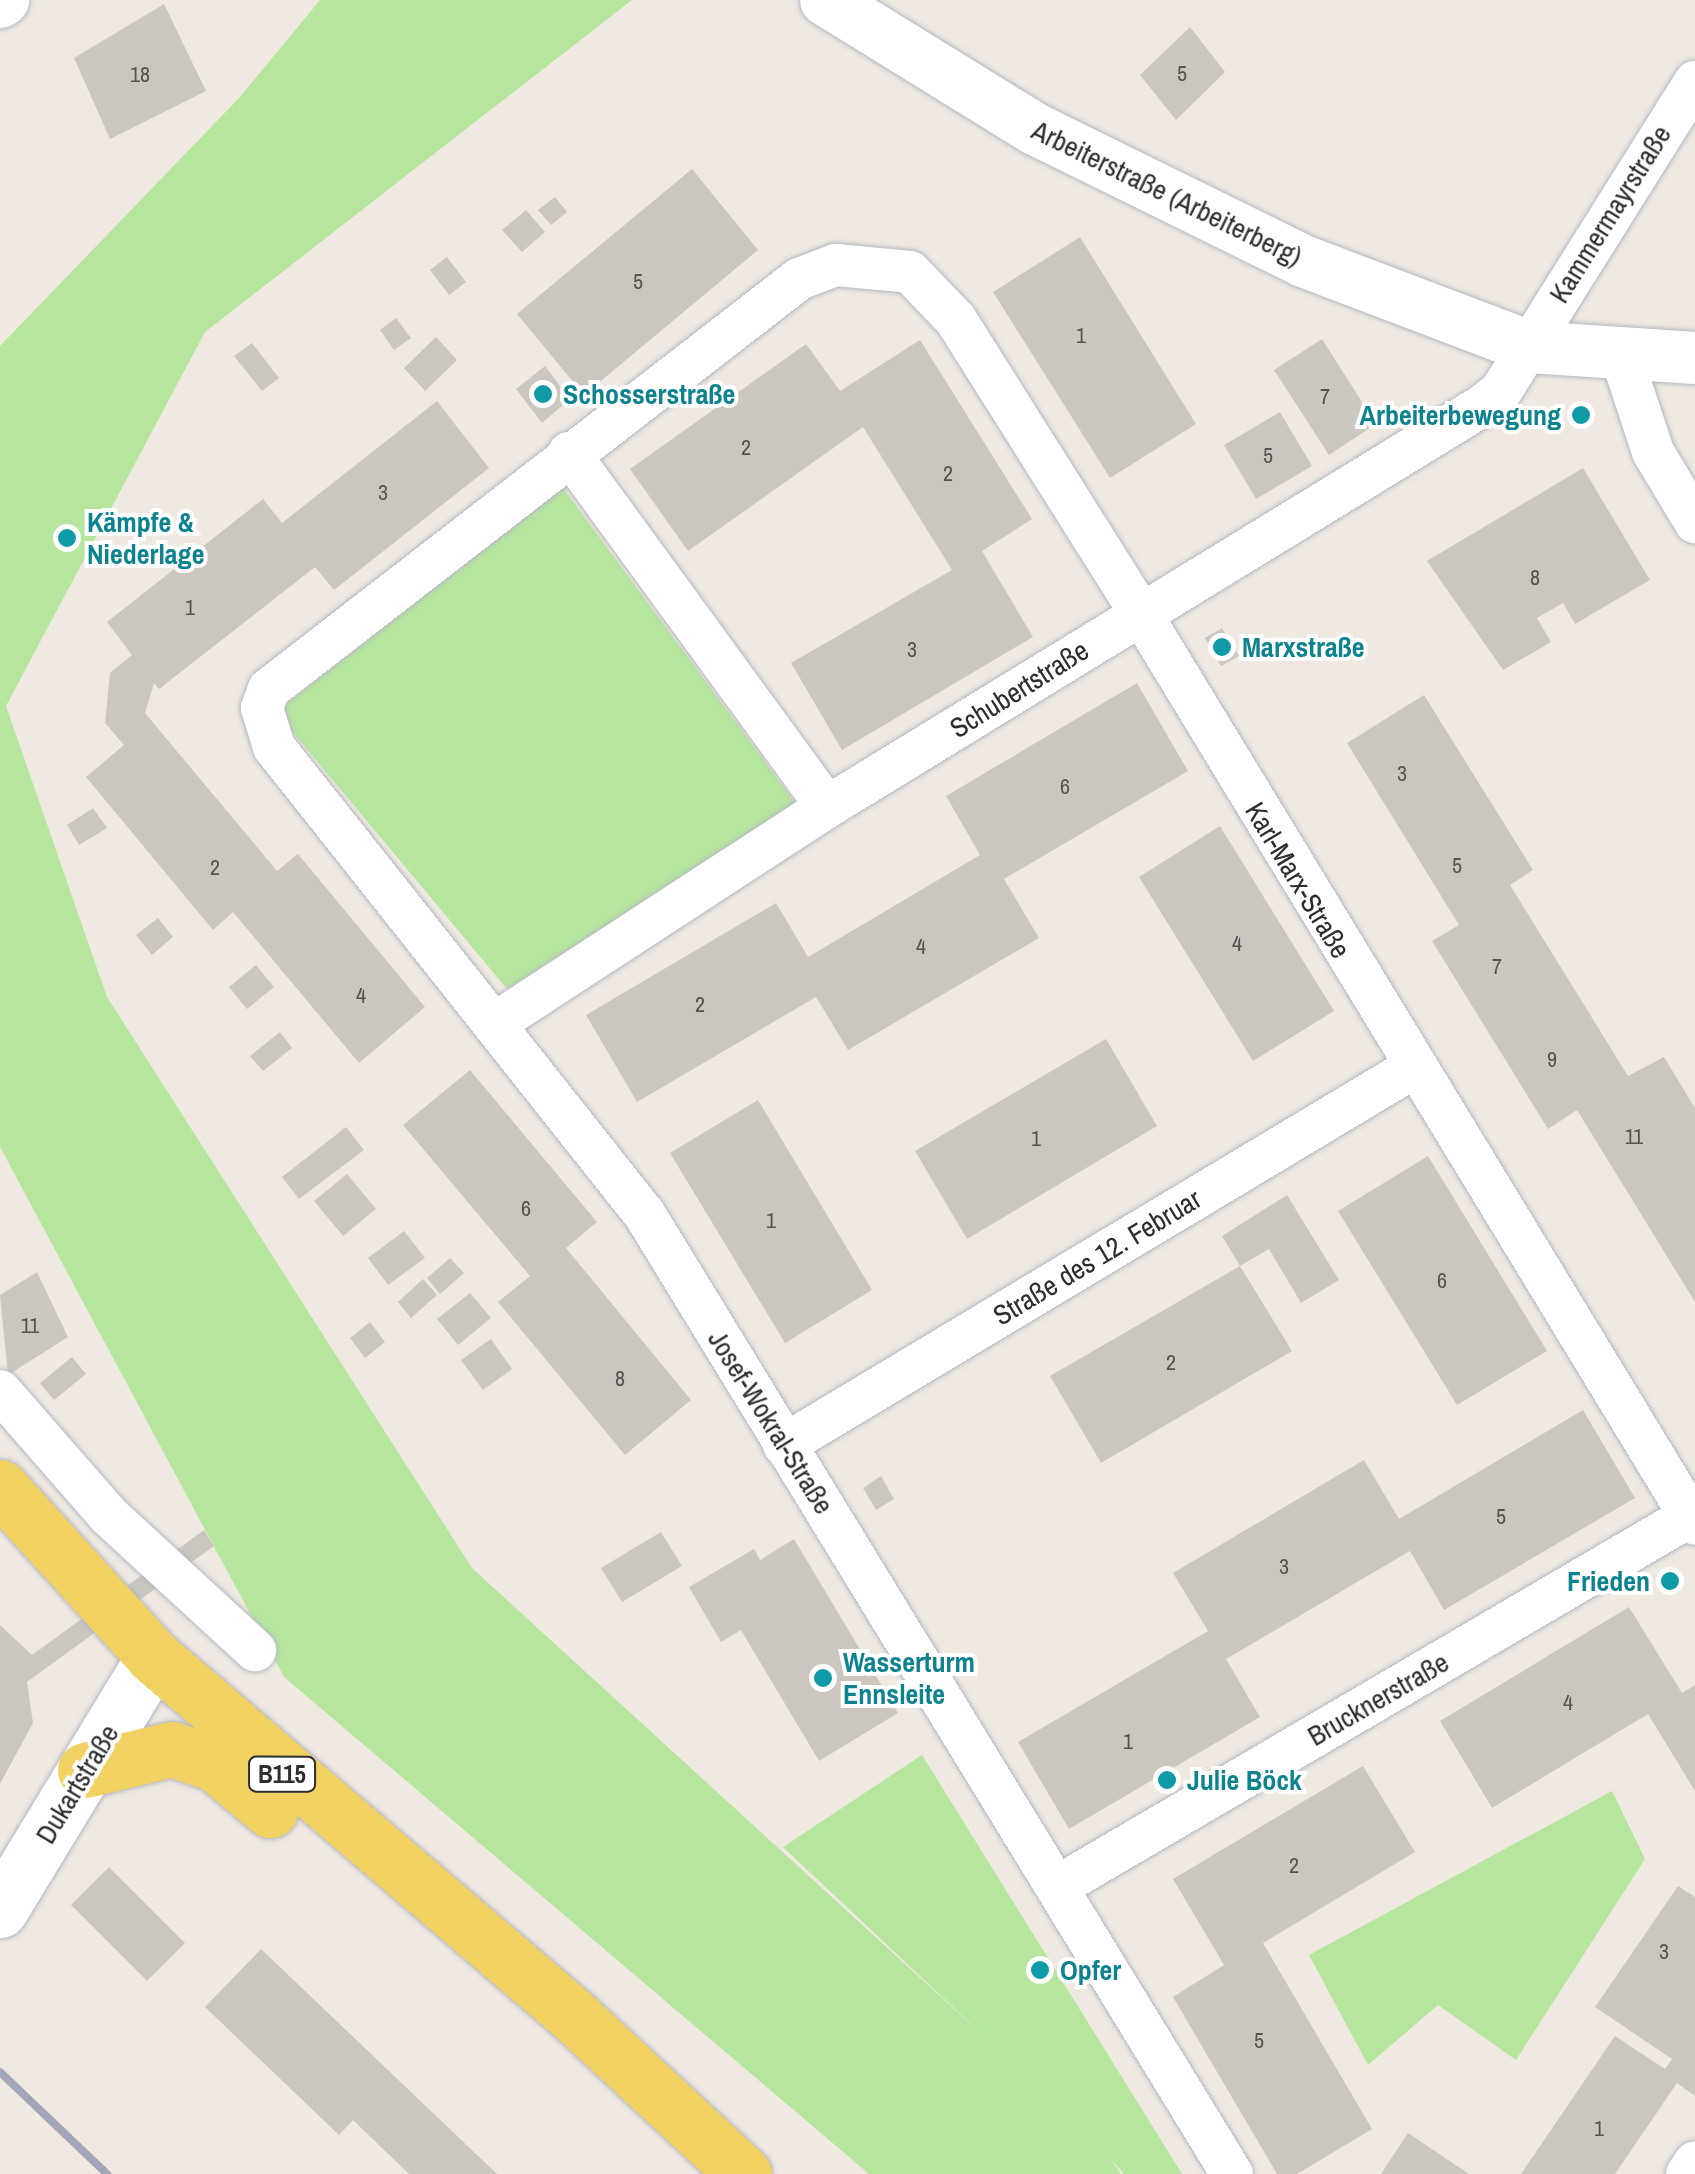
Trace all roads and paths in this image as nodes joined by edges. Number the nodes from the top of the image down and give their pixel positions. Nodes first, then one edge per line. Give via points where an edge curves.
1 (826, 0) edge
2 (1695, 82) edge
3 (1528, 347) junction
4 (1621, 354) junction
5 (1695, 358) edge
6 (569, 454) junction
7 (1695, 522) edge
8 (1141, 614) junction
9 (827, 807) junction
10 (497, 1022) junction
11 (1411, 1068) junction
12 (3, 1394) edge
13 (784, 1445) junction
14 (0, 1487) edge
15 (1693, 1518) edge
16 (255, 1650) dead end
17 (154, 1657) junction
18 (85, 1770) junction
19 (1062, 1884) junction
20 (415, 1886) junction
21 (0, 1910) edge
22 (1695, 2162) edge
23 (744, 2174) edge
24 (1232, 2174) edge
25 (1687, 2174) edge

1 - 3 street, Arbeiterstraße (Arbeiterberg) via 912,59 1178,202
2 - 3 street, Kammermayrstraße
3 - 4 street, Arbeiterstraße (Arbeiterberg)
3 - 8 street, Schubertstraße via 1482,406
4 - 5 street, Arbeiterstraße (Arbeiterberg)
4 - 7 street via 1653,452
6 - 8 street, Karl-Marx-Straße via 799,279 878,264 932,288
6 - 9 street
6 - 10 street, Josef-Wokral-Straße via 282,672 262,708 274,747 334,828
8 - 9 street, Schubertstraße
8 - 11 street, Karl-Marx-Straße
9 - 10 street, Schubertstraße
10 - 13 street, Josef-Wokral-Straße via 645,1216
11 - 13 street, Straße des 12. Februar
11 - 15 street, Karl-Marx-Straße
12 - 16 street via 108,1515
13 - 19 street, Josef-Wokral-Straße
14 - 17 main road, B115
15 - 19 street, Brucknerstraße
17 - 18 main road, Dukartstraße
17 - 20 main road, B115
18 - 20 main road via 158,1750 190,1753 338,1866
18 - 21 main road, Dukartstraße
19 - 24 street, Josef-Wokral-Straße
20 - 23 main road, B115 via 574,2016
22 - 25 street

